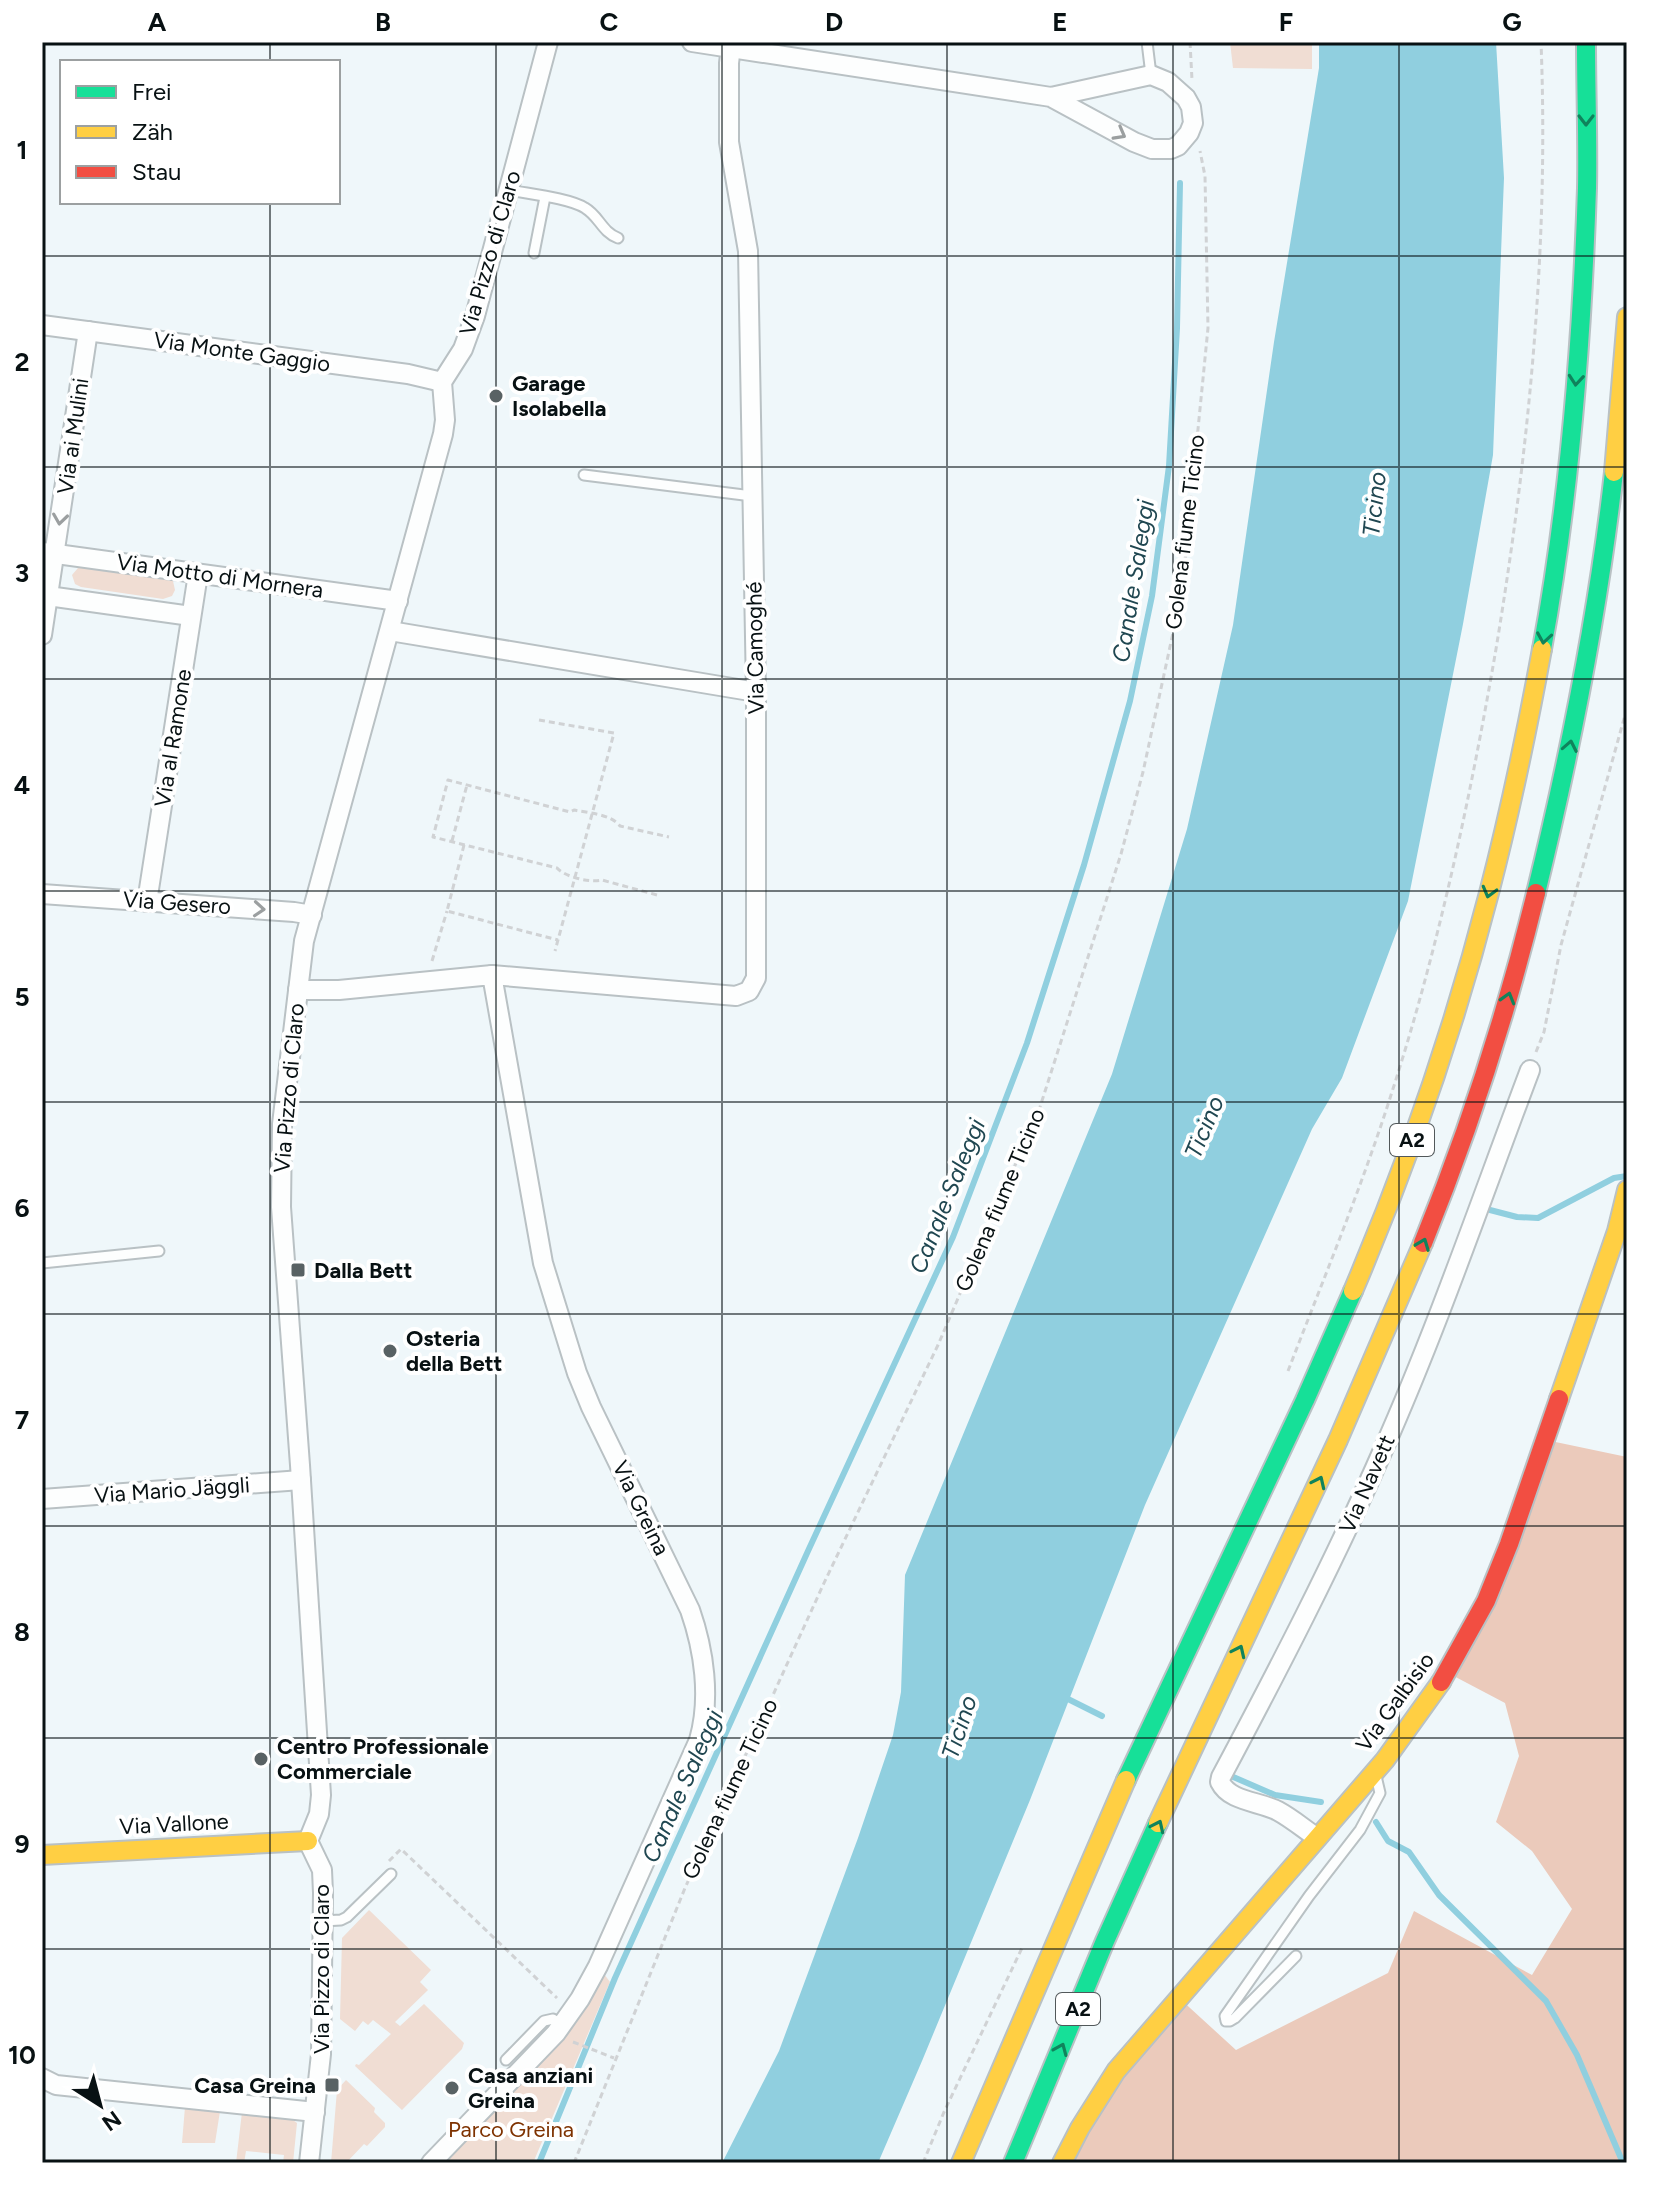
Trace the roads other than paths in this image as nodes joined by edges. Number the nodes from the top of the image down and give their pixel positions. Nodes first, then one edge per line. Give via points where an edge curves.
1 (548, 42) edge
2 (692, 42) edge
3 (1147, 42) edge
4 (1586, 42) edge
5 (731, 47) junction
6 (1151, 75) junction
7 (1051, 97) junction
8 (508, 190) junction
9 (545, 197) junction
10 (618, 238) dead end
11 (534, 253) dead end
12 (1627, 317) edge
13 (42, 325) edge
14 (88, 331) junction
15 (442, 382) junction
16 (584, 475) dead end
17 (752, 496) junction
18 (49, 552) edge
19 (198, 574) junction
20 (48, 596) junction
21 (398, 601) junction
22 (191, 616) junction
23 (390, 631) junction
24 (42, 635) edge
25 (756, 692) junction
26 (42, 894) edge
27 (147, 902) junction
28 (312, 915) junction
29 (492, 975) junction
30 (298, 990) junction
31 (1530, 1070) road end
32 (1627, 1190) edge
33 (159, 1251) dead end
34 (42, 1263) edge
35 (301, 1480) junction
36 (42, 1499) edge
37 (1375, 1771) junction
38 (1316, 1837) junction
39 (308, 1841) junction
40 (42, 1855) edge
41 (387, 1872) road end
42 (323, 1921) junction
43 (1296, 1956) dead end
44 (567, 2018) junction
45 (506, 2060) dead end
46 (42, 2078) edge
47 (315, 2112) junction
48 (1031, 2121) junction
49 (309, 2163) edge
50 (431, 2163) edge
51 (961, 2163) edge
52 (1013, 2163) edge
53 (1032, 2163) edge
54 (1062, 2163) edge

1 - 8 street, Via Pizzo di Claro
2 - 5 street
3 - 6 lane
4 -> 51 main road, A2 via 1584,262 1558,548 1518,770 1466,973 1403,1165 1347,1308 1126,1780
5 - 7 street
5 - 17 street, Via Camoghé via 729,142 748,251
6 - 7 street
7 -> 6 street via 1143,146 1171,149 1189,133 1191,107 1168,82
8 - 9 lane
8 - 15 street, Via Pizzo di Claro via 475,316 463,349
9 - 10 lane via 581,206
9 - 11 lane
48 -> 12 main road, A2 via 1125,1896 1383,1341 1476,1101 1522,949 1567,763 1606,542
13 - 14 street, Via Monte Gaggio
14 - 15 street, Via Monte Gaggio
14 -> 18 street, Via ai Mulini
15 - 21 street, Via Pizzo di Claro via 443,434
16 - 17 lane
17 - 25 street, Via Camoghé
18 - 19 street, Via Motto di Mornera
18 - 20 street, Via ai Mulini
19 - 21 street, Via Motto di Mornera
19 - 22 street, Via al Ramone
20 - 22 street
20 - 24 street, Via ai Mulini
21 - 23 street, Via Pizzo di Claro
22 - 27 street, Via al Ramone
23 - 25 street
23 - 28 street, Via Pizzo di Claro
25 - 29 street, Via Camoghé via 756,978 749,991 736,996
26 - 27 street, Via Gesero
27 -> 28 street, Via Gesero
28 - 30 street, Via Pizzo di Claro
29 - 30 street
29 - 44 street, Via Greina via 543,1263 591,1407 690,1610 704,1687 704,1716 693,1754 598,1966
30 - 35 street, Via Pizzo di Claro via 282,1124 281,1207
31 - 38 street, Via Navett via 1383,1450 1298,1634 1221,1777 1232,1795 1274,1809
32 - 37 main road, Via Galbisio via 1486,1601 1448,1673
33 - 34 lane
35 - 36 street, Via Mario Jäggli
35 - 39 street, Via Pizzo di Claro via 321,1795
37 - 38 main road, Via Galbisio
37 - 43 lane via 1380,1793 1360,1830 1226,2021
38 - 54 main road, Via Galbisio via 1116,2071
39 - 40 main road, Via Vallone
39 - 42 street, Via Pizzo di Claro via 322,1870
41 - 42 lane via 358,1909 341,1920
42 - 47 street, Via Pizzo di Claro
44 - 45 lane via 544,2021
44 - 50 street, Via Greina
46 - 47 street via 56,2085
47 - 49 street, Via Pizzo di Claro
48 - 52 main road, A2
48 - 53 main road, A2 via 1037,2151

